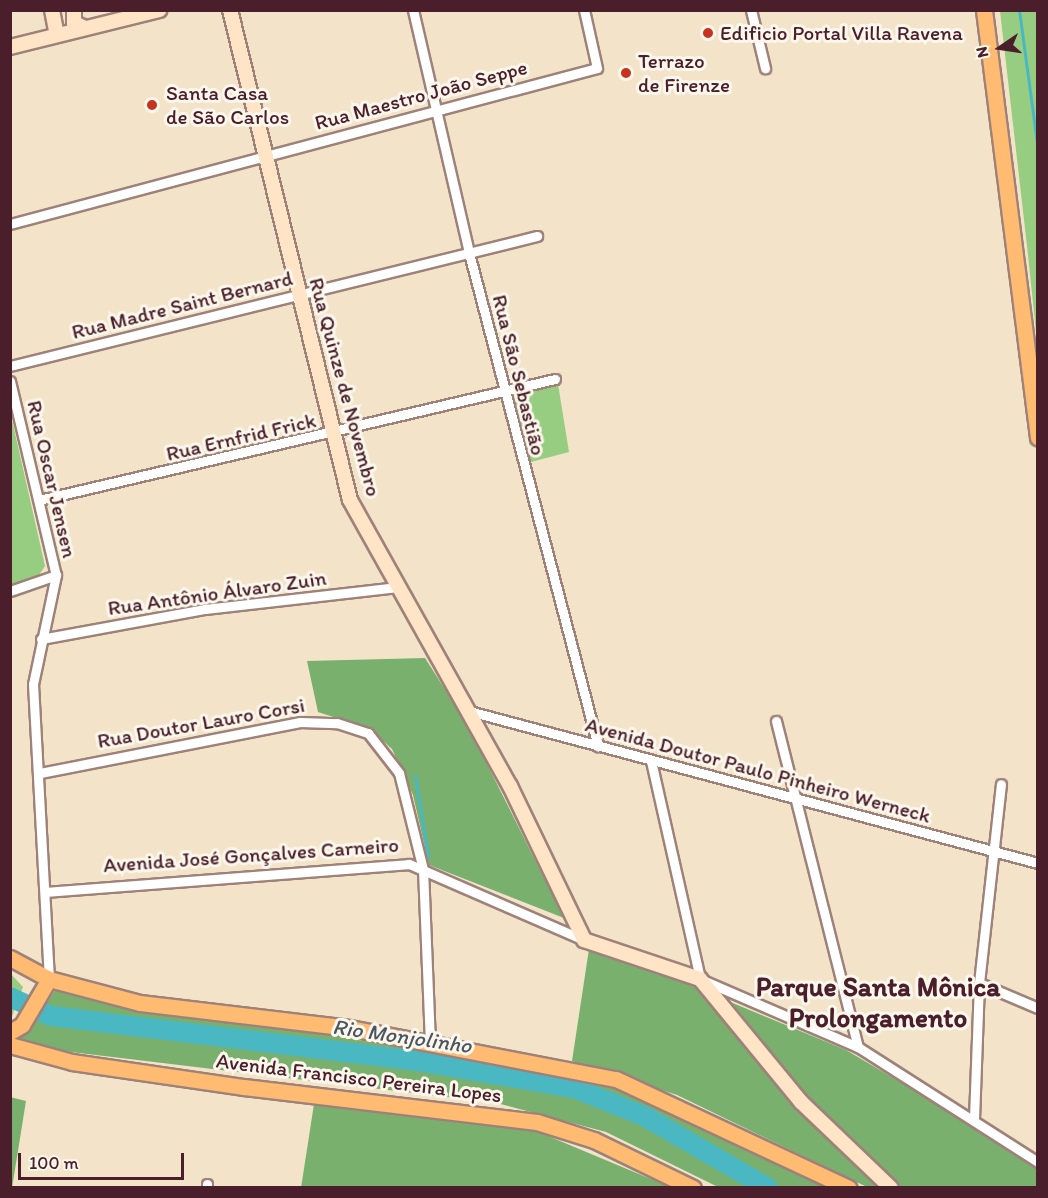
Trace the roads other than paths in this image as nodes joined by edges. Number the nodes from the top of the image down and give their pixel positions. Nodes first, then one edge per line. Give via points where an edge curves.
1 (74, 10) edge
2 (160, 10) edge
3 (230, 10) edge
4 (412, 10) edge
5 (584, 10) edge
6 (751, 10) edge
7 (984, 10) edge
8 (52, 11) edge
9 (86, 28) junction
10 (57, 35) junction
11 (10, 47) edge
12 (765, 68) dead end
13 (436, 109) junction
14 (266, 155) junction
15 (10, 224) edge
16 (537, 236) dead end
17 (469, 253) junction
18 (299, 294) junction
19 (10, 366) edge
20 (555, 380) dead end
21 (10, 381) edge
22 (505, 393) junction
23 (334, 435) junction
24 (1038, 438) edge
25 (39, 500) junction
26 (56, 574) junction
27 (398, 587) junction
28 (10, 591) edge
29 (41, 639) junction
30 (468, 711) junction
31 (776, 721) dead end
32 (598, 746) junction
33 (651, 761) junction
34 (39, 773) junction
35 (1000, 784) dead end
36 (800, 803) junction
37 (993, 854) junction
38 (1038, 863) edge
39 (423, 869) junction
40 (46, 892) junction
41 (584, 940) junction
42 (10, 958) edge
43 (26, 967) junction
44 (49, 979) junction
45 (700, 979) junction
46 (979, 983) junction
47 (38, 998) junction
48 (1038, 1008) edge
49 (16, 1029) edge
50 (430, 1044) junction
51 (10, 1045) edge
52 (858, 1047) junction
53 (974, 1119) junction
54 (1038, 1162) edge
55 (693, 1188) edge
56 (849, 1188) edge
57 (891, 1188) edge

1 - 9 main road via 74,23
2 - 9 main road
3 - 14 main road, Rua Quinze de Novembro
4 - 13 street, Rua São Sebastião
5 - 13 street, Rua Maestro João Seppe via 597,68
6 - 12 street
7 - 24 main road
8 - 10 main road
9 - 10 main road
10 - 11 main road
13 - 14 street, Rua Maestro João Seppe
13 - 17 street, Rua São Sebastião
14 - 15 street, Rua Maestro João Seppe
14 - 18 main road, Rua Quinze de Novembro
16 - 17 street, Rua Madre Saint Bernard
17 - 18 street, Rua Madre Saint Bernard
17 - 22 street, Rua São Sebastião
18 - 19 street, Rua Madre Saint Bernard
18 - 23 main road, Rua Quinze de Novembro
20 - 22 street, Rua Ernfrid Frick
21 - 25 street, Rua Oscar Jensen
22 - 23 street, Rua Ernfrid Frick
22 - 32 street, Rua São Sebastião
23 - 25 street, Rua Ernfrid Frick
23 - 27 main road, Rua Quinze de Novembro via 350,500
25 - 26 street, Rua Oscar Jensen
26 - 28 street
26 - 29 street, Rua Oscar Jensen
27 - 29 street, Rua Antônio Álvaro Zuin via 205,609
27 - 30 main road, Rua Quinze de Novembro
29 - 34 street, Rua Oscar Jensen via 33,684
30 - 32 street, Avenida Doutor Paulo Pinheiro Werneck
30 - 41 main road, Rua Quinze de Novembro
31 - 36 street
32 - 33 street, Avenida Doutor Paulo Pinheiro Werneck
33 - 36 street, Avenida Doutor Paulo Pinheiro Werneck
33 - 45 street
34 - 39 street, Rua Doutor Lauro Corsi via 300,722 337,723 368,733 389,754 405,792
34 - 40 street, Rua Oscar Jensen
35 - 37 street
36 - 37 street, Avenida Doutor Paulo Pinheiro Werneck
36 - 52 street
37 - 38 street, Avenida Doutor Paulo Pinheiro Werneck
37 - 46 street
39 - 40 street, Avenida José Gonçalves Carneiro via 400,864
39 - 41 street, Avenida José Gonçalves Carneiro
39 - 50 street, Rua Doutor Lauro Corsi
40 - 44 street, Rua Oscar Jensen
41 - 45 main road, Avenida José Gonçalves Carneiro
42 - 43 main road, Avenida Francisco Pereira Lopes
43 - 44 main road, Avenida Francisco Pereira Lopes
43 - 47 main road
44 - 47 main road
44 - 50 main road, Avenida Francisco Pereira Lopes via 140,1003 350,1028
45 - 52 street, Avenida José Gonçalves Carneiro
45 - 57 main road via 801,1102
46 - 48 street
46 - 53 street
47 - 49 main road
50 - 56 main road, Avenida Francisco Pereira Lopes via 633,1086
51 - 55 main road, Avenida Francisco Pereira Lopes via 72,1062 232,1086 537,1122 594,1140
52 - 53 street, Avenida José Gonçalves Carneiro
53 - 54 street, Avenida José Gonçalves Carneiro

